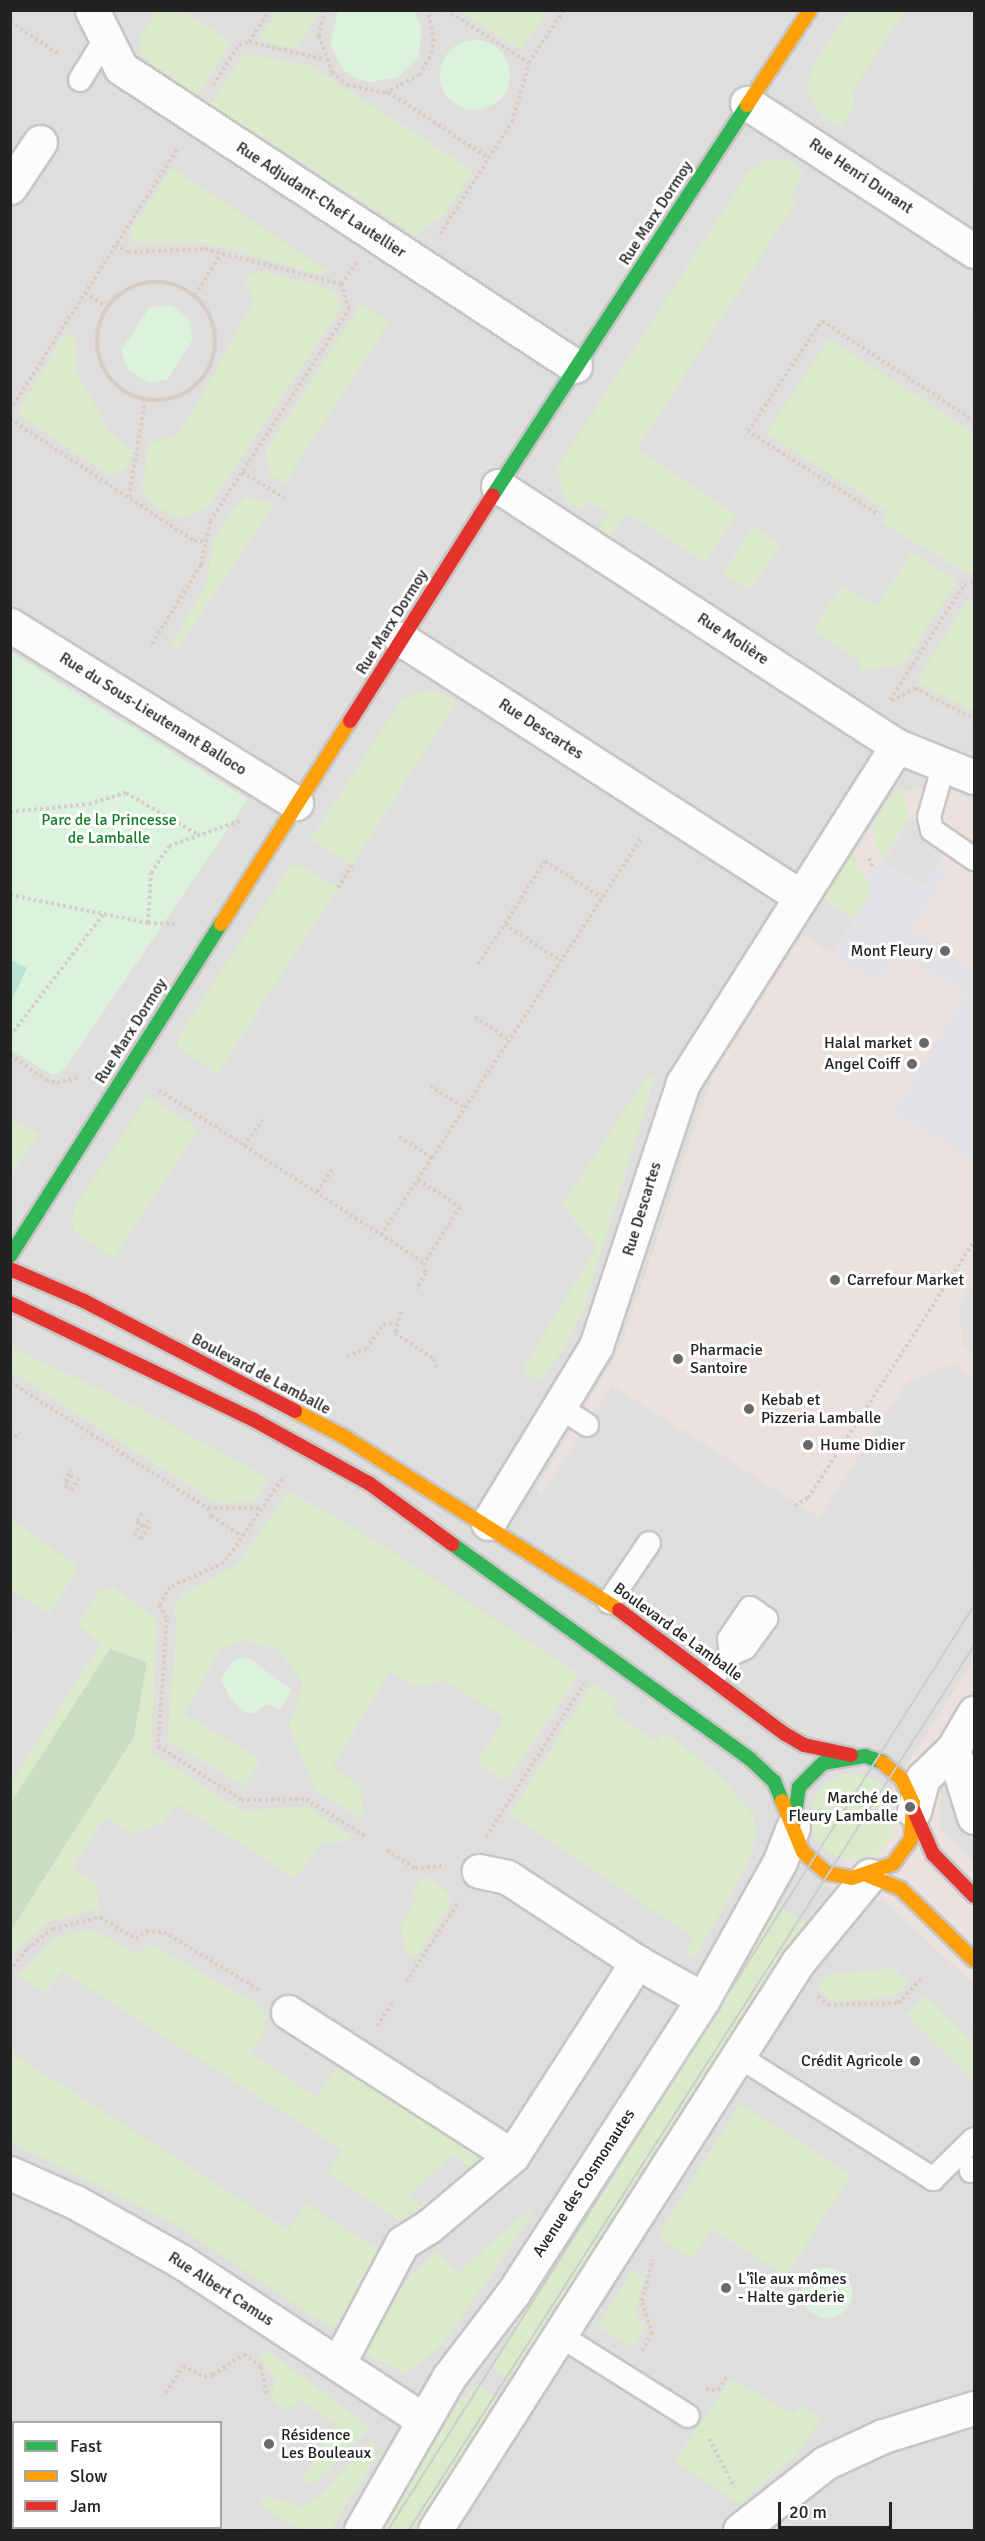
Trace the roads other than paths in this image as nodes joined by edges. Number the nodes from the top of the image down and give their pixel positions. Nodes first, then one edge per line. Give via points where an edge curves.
1 (92, 10) edge
2 (120, 10) edge
3 (810, 10) edge
4 (104, 41) junction
5 (83, 76) road end
6 (747, 103) junction
7 (44, 136) dead end
8 (10, 187) edge
9 (975, 251) edge
10 (575, 366) junction
11 (498, 486) junction
12 (10, 624) edge
13 (401, 639) junction
14 (897, 746) junction
15 (944, 764) junction
16 (975, 777) edge
17 (296, 803) junction
18 (975, 859) edge
19 (801, 897) junction
20 (10, 1256) edge
21 (10, 1269) edge
22 (10, 1302) edge
23 (488, 1523) junction
24 (649, 1544) dead end
25 (469, 1556) junction
26 (609, 1602) junction
27 (758, 1613) dead end
28 (714, 1676) junction
29 (975, 1713) edge
30 (953, 1749) junction
31 (851, 1755) junction
32 (914, 1811) junction
33 (975, 1817) edge
34 (793, 1827) junction
35 (472, 1860) road end
36 (869, 1876) junction
37 (975, 1896) edge
38 (975, 1960) edge
39 (637, 1962) junction
40 (703, 1999) junction
41 (280, 2004) road end
42 (738, 2056) junction
43 (975, 2139) edge
44 (512, 2156) junction
45 (10, 2173) edge
46 (559, 2335) junction
47 (338, 2364) junction
48 (975, 2408) edge
49 (688, 2416) road end
50 (423, 2420) junction
51 (361, 2530) edge
52 (435, 2530) edge
53 (740, 2530) edge

1 - 4 street, Rue Adjudant-Chef Lautellier
2 - 4 street
3 - 6 street, Rue Marx Dormoy
4 - 5 lane
4 - 10 street, Rue Adjudant-Chef Lautellier via 121,68
6 - 9 street, Rue Henri Dunant
6 - 10 street, Rue Marx Dormoy
7 - 8 street
10 - 11 street, Rue Marx Dormoy
11 - 13 street, Rue Marx Dormoy
11 - 14 street, Rue Molière
12 - 17 street, Rue du Sous-Lieutenant Balloco
13 - 17 street, Rue Marx Dormoy
13 - 19 street, Rue Descartes
14 - 15 street, Rue Molière
14 - 19 street, Rue Descartes
15 - 16 street, Rue Molière
15 - 18 lane via 929,817 932,830
17 - 20 street, Rue Marx Dormoy
19 - 23 street, Rue Descartes via 683,1083 574,1417
21 - 23 street, Boulevard de Lamballe via 84,1301 343,1436
22 - 25 street via 293,1441 370,1484
23 - 25 street
23 - 26 street, Boulevard de Lamballe
24 - 26 lane
25 - 34 street via 750,1759 774,1781
26 - 28 street, Boulevard de Lamballe
27 - 28 lane via 729,1639 731,1654
28 - 31 street, Boulevard de Lamballe via 804,1745
29 - 30 street
30 - 32 street via 923,1778
30 - 33 street
31 - 32 street via 878,1760 894,1770 909,1789
31 - 34 street via 823,1763 807,1776 795,1798
32 - 36 street via 911,1839 901,1855
32 - 37 street via 933,1854
34 - 36 street via 803,1852 827,1873 852,1878
34 - 40 street, Avenue des Cosmonautes via 780,1861
35 - 39 street via 507,1877
36 - 38 street via 901,1889
36 - 42 street via 798,1962
39 - 40 street
39 - 44 street
40 - 50 street, Avenue des Cosmonautes via 513,2293 458,2363
41 - 44 street
42 - 43 lane via 933,2179
42 - 46 street
44 - 47 street via 428,2227 402,2243
45 - 47 street, Rue Albert Camus via 77,2203 182,2262
46 - 49 lane
46 - 52 street
47 - 50 street, Rue Albert Camus
48 - 53 street via 883,2436 825,2463
50 - 51 street, Avenue des Cosmonautes

